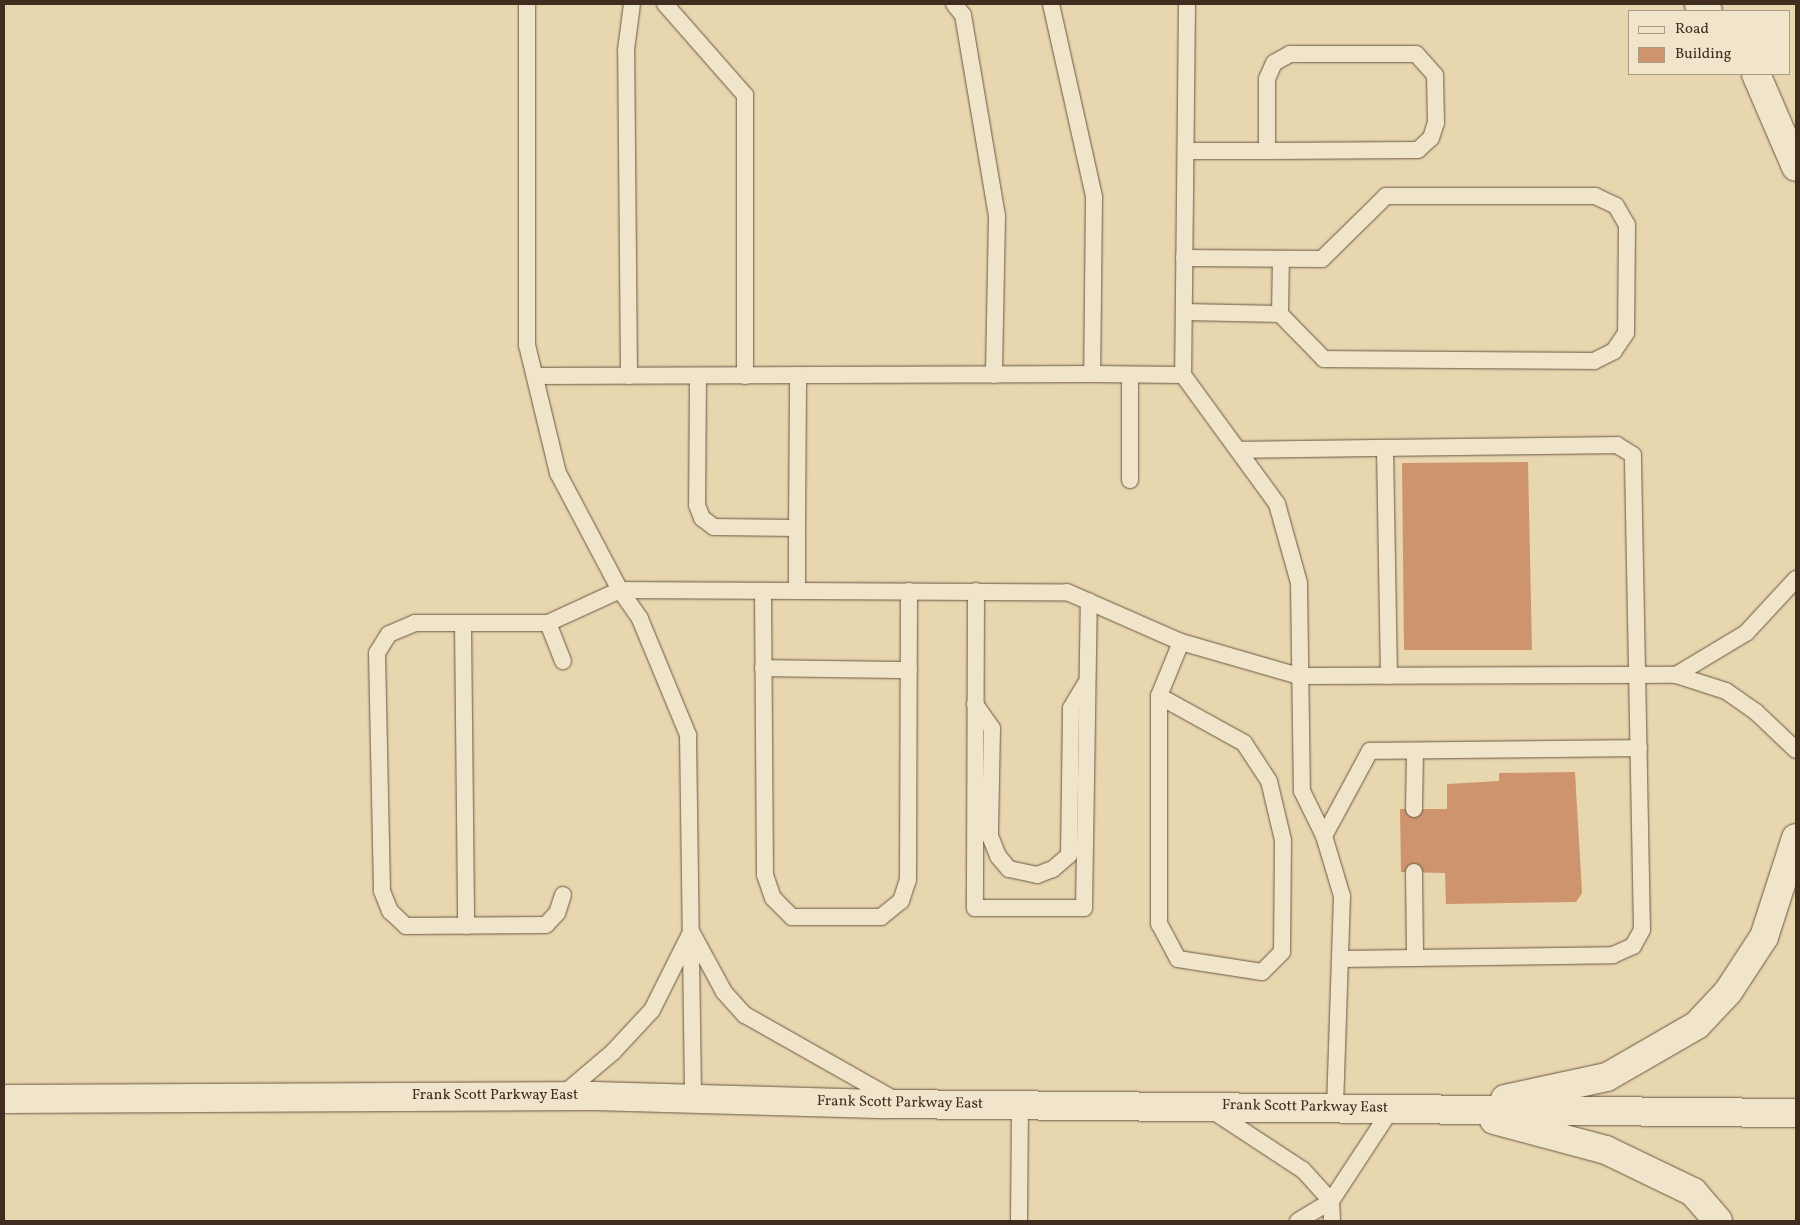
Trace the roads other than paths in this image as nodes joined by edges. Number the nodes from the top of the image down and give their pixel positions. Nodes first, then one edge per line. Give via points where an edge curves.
1 (528, 4) edge
2 (632, 4) edge
3 (665, 4) edge
4 (954, 4) edge
5 (1051, 4) edge
6 (1187, 4) edge
7 (1756, 75) edge
8 (1186, 151) junction
9 (1267, 151) junction
10 (1796, 167) edge
11 (1184, 258) junction
12 (1281, 259) junction
13 (1184, 312) junction
14 (1280, 314) junction
15 (1092, 374) junction
16 (798, 375) junction
17 (994, 375) junction
18 (1130, 375) junction
19 (1183, 375) junction
20 (535, 376) junction
21 (629, 376) junction
22 (698, 376) junction
23 (745, 376) junction
24 (1385, 448) junction
25 (1238, 450) junction
26 (1130, 480) dead end
27 (797, 528) junction
28 (1796, 579) edge
29 (620, 590) junction
30 (763, 591) junction
31 (797, 591) junction
32 (909, 591) junction
33 (976, 591) junction
34 (1088, 601) junction
35 (463, 622) junction
36 (548, 623) junction
37 (1181, 642) junction
38 (563, 661) dead end
39 (763, 668) junction
40 (909, 670) junction
41 (1638, 674) junction
42 (1676, 674) junction
43 (1298, 676) junction
44 (1390, 676) junction
45 (1086, 685) junction
46 (1159, 696) junction
47 (975, 704) junction
48 (1640, 748) junction
49 (1796, 750) edge
50 (1414, 751) junction
51 (1414, 809) dead end
52 (1324, 836) junction
53 (1796, 838) edge
54 (1414, 872) dead end
55 (563, 895) dead end
56 (466, 926) junction
57 (691, 932) junction
58 (1414, 958) junction
59 (1342, 959) junction
60 (561, 1096) junction
61 (4, 1099) edge
62 (693, 1099) junction
63 (904, 1104) junction
64 (1020, 1105) junction
65 (1206, 1106) junction
66 (1335, 1108) junction
67 (1392, 1108) junction
68 (1456, 1109) junction
69 (1796, 1113) edge
70 (1332, 1201) junction
71 (1019, 1221) edge
72 (1298, 1221) edge
73 (1332, 1221) edge
74 (1718, 1221) edge

1 - 20 lane via 527,345
2 - 21 lane via 626,50
3 - 23 lane via 745,95
4 - 17 lane via 963,15 997,216
5 - 15 lane via 1094,197
6 - 8 lane
7 - 10 main road
8 - 9 lane
8 - 11 lane
9 - 9 lane via 1418,150 1431,138 1436,123 1435,75 1416,54 1290,54 1274,63 1267,78
11 - 12 lane
11 - 13 lane
12 - 14 lane
12 - 14 lane via 1322,259 1386,196 1595,196 1616,206 1627,225 1626,333 1614,351 1594,361 1324,360
13 - 14 lane
13 - 19 lane
15 - 17 lane
15 - 18 lane
16 - 17 lane
16 - 23 lane
16 - 27 lane
18 - 19 lane
18 - 26 lane
19 - 25 lane
20 - 21 lane
20 - 29 lane via 558,472
21 - 22 lane
22 - 23 lane
22 - 27 lane via 697,505 702,518 714,527
24 - 25 lane
24 - 41 lane via 1617,444 1633,455
24 - 44 lane
25 - 43 lane via 1278,504 1298,583
27 - 31 lane
28 - 42 lane via 1746,633
29 - 30 lane
29 - 36 lane
29 - 57 lane via 640,619 688,735
30 - 31 lane
30 - 39 lane
31 - 32 lane
32 - 33 lane
32 - 40 lane
33 - 34 lane via 1067,592
33 - 47 lane
34 - 37 lane
34 - 45 lane
35 - 36 lane
35 - 56 lane
35 - 56 lane via 415,622 389,634 377,653 382,891 390,911 406,926
36 - 38 lane
37 - 43 lane
37 - 46 lane
39 - 40 lane
39 - 40 lane via 765,875 773,898 792,917 881,918 901,901 908,880
41 - 42 lane
41 - 44 lane
41 - 48 lane
42 - 49 lane via 1726,691 1756,712
43 - 44 lane
43 - 52 lane via 1302,791
45 - 47 lane via 1071,708 1069,855 1053,869 1037,876 1009,869 998,856 990,836 992,728
45 - 47 lane via 1084,908 975,908
46 - 46 lane via 1159,924 1178,959 1262,972 1282,952 1283,840 1269,782 1244,743
48 - 50 lane
48 - 58 lane via 1642,930 1633,946 1613,955
50 - 51 lane
50 - 52 lane via 1370,751
52 - 59 lane via 1342,896
53 - 68 main road via 1764,937 1728,992 1697,1026 1606,1078
54 - 58 lane
55 - 56 lane via 557,913 546,925
57 - 60 lane via 652,1010 613,1052
57 - 62 lane
57 - 63 lane via 724,992 745,1015
58 - 59 lane
59 - 66 lane
60 - 61 main road, Frank Scott Parkway East
60 - 62 main road, Frank Scott Parkway East
62 - 63 main road, Frank Scott Parkway East
63 - 64 main road, Frank Scott Parkway East
64 - 65 main road, Frank Scott Parkway East
64 - 71 lane
65 - 66 main road, Frank Scott Parkway East
65 - 70 lane via 1303,1170
66 - 67 main road, Frank Scott Parkway East
67 - 68 main road, Frank Scott Parkway East
67 - 70 lane
68 - 69 main road, Frank Scott Parkway East
68 - 74 main road via 1606,1150 1693,1192
70 - 72 lane
70 - 73 lane

